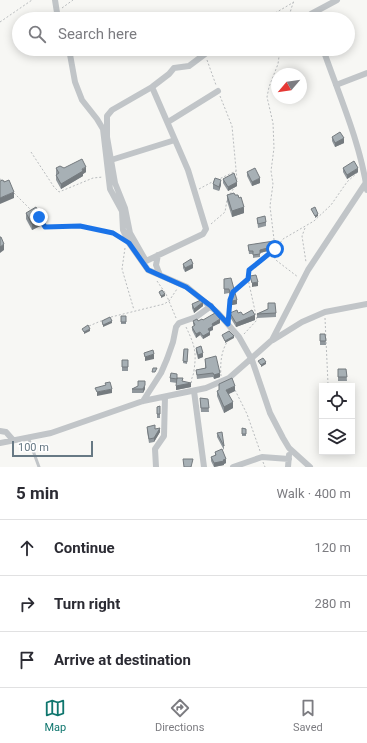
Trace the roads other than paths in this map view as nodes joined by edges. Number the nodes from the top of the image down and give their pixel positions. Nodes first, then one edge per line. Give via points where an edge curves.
1 (55, 0) edge
2 (337, 0) edge
3 (57, 12) edge
4 (313, 12) edge
5 (70, 56) edge
6 (202, 56) edge
7 (325, 56) edge
8 (367, 73) edge
9 (336, 86) junction
10 (152, 87) junction
11 (218, 91) road end
12 (168, 122) junction
13 (175, 140) junction
14 (111, 160) junction
15 (365, 166) edge
16 (366, 182) edge
17 (367, 190) edge
18 (158, 255) junction
19 (144, 262) junction
20 (160, 275) junction
21 (367, 304) edge
22 (211, 306) junction
23 (272, 340) junction
24 (252, 360) junction
25 (194, 391) junction
26 (165, 398) junction
27 (143, 401) junction
28 (0, 431) edge
29 (28, 438) junction
30 (13, 440) junction
31 (0, 443) edge
32 (290, 448) junction
33 (289, 459) junction
34 (39, 467) edge
35 (156, 467) edge
36 (204, 467) edge
37 (233, 467) edge
38 (288, 467) edge
39 (310, 467) edge

1 - 3 street
2 - 4 street
5 - 19 street via 75,82 82,100 103,129 108,176 112,193 122,211 125,236
6 - 10 street via 189,66 174,68
7 - 9 street
8 - 9 street
9 - 15 street
10 - 12 street
10 - 14 street via 112,110 107,116
11 - 12 street
12 - 13 street
13 - 14 street
13 - 18 street via 195,191 206,229 203,234
14 - 19 street via 115,182 126,208 128,228
15 - 16 street
16 - 17 street
16 - 23 street via 302,279
18 - 19 street
18 - 20 street via 156,265
19 - 20 street via 152,272
20 - 22 street via 179,283
21 - 23 street via 325,312
22 - 24 street via 239,337
22 - 27 street via 176,327 164,366
23 - 24 street
24 - 25 street via 222,382
24 - 32 street via 270,413
25 - 26 street
25 - 36 street
26 - 27 street
26 - 35 street via 164,436 155,449
27 - 29 street via 60,430
28 - 30 street via 6,432
29 - 30 street
29 - 34 lane
30 - 31 street
32 - 33 street
32 - 39 street
33 - 37 street via 262,457
33 - 38 street

